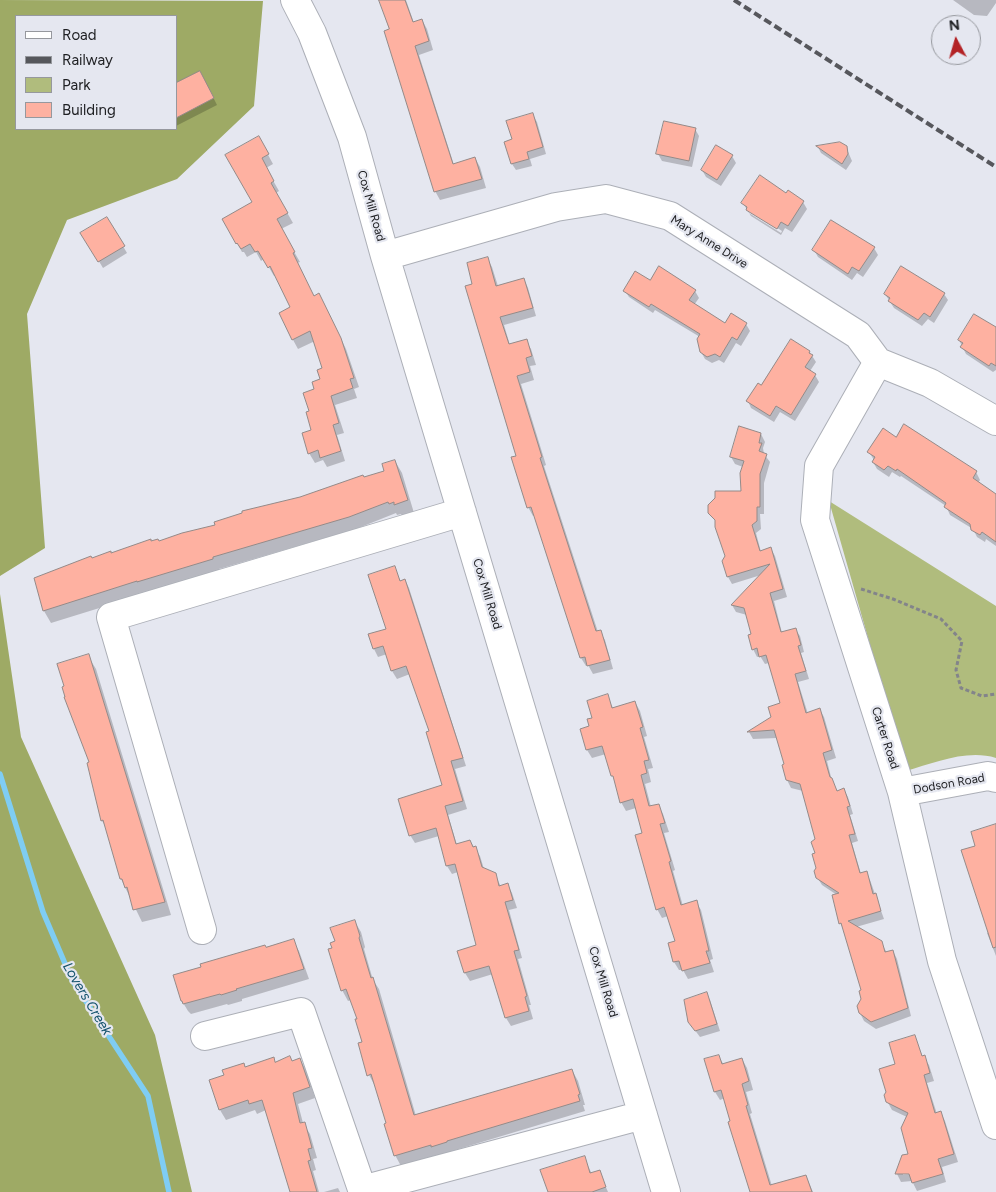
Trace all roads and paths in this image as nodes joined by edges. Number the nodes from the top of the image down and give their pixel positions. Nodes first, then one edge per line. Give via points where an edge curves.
1 (295, 0) edge
2 (385, 256) junction
3 (878, 362) junction
4 (996, 421) edge
5 (462, 512) junction
6 (835, 580) junction
7 (996, 694) edge
8 (996, 778) edge
9 (902, 792) junction
10 (202, 930) dead end
11 (205, 1036) dead end
12 (643, 1115) junction
13 (996, 1125) edge
14 (363, 1191) edge
15 (666, 1192) edge

1 - 2 street, Cox Mill Road via 312,33 352,137
2 - 3 street, Mary Anne Drive via 556,206 606,199 670,216 858,335
2 - 5 street, Cox Mill Road
3 - 4 street via 930,382
3 - 6 street, Carter Road via 819,466 815,520
5 - 10 street via 111,618
5 - 12 street, Cox Mill Road
6 - 7 path via 941,619 962,641 956,670 961,688 982,696
6 - 9 street, Carter Road
8 - 9 street, Dodson Road via 988,776
9 - 13 street, Carter Road via 942,961
11 - 14 street via 301,1012
12 - 14 street
12 - 15 street, Cox Mill Road

